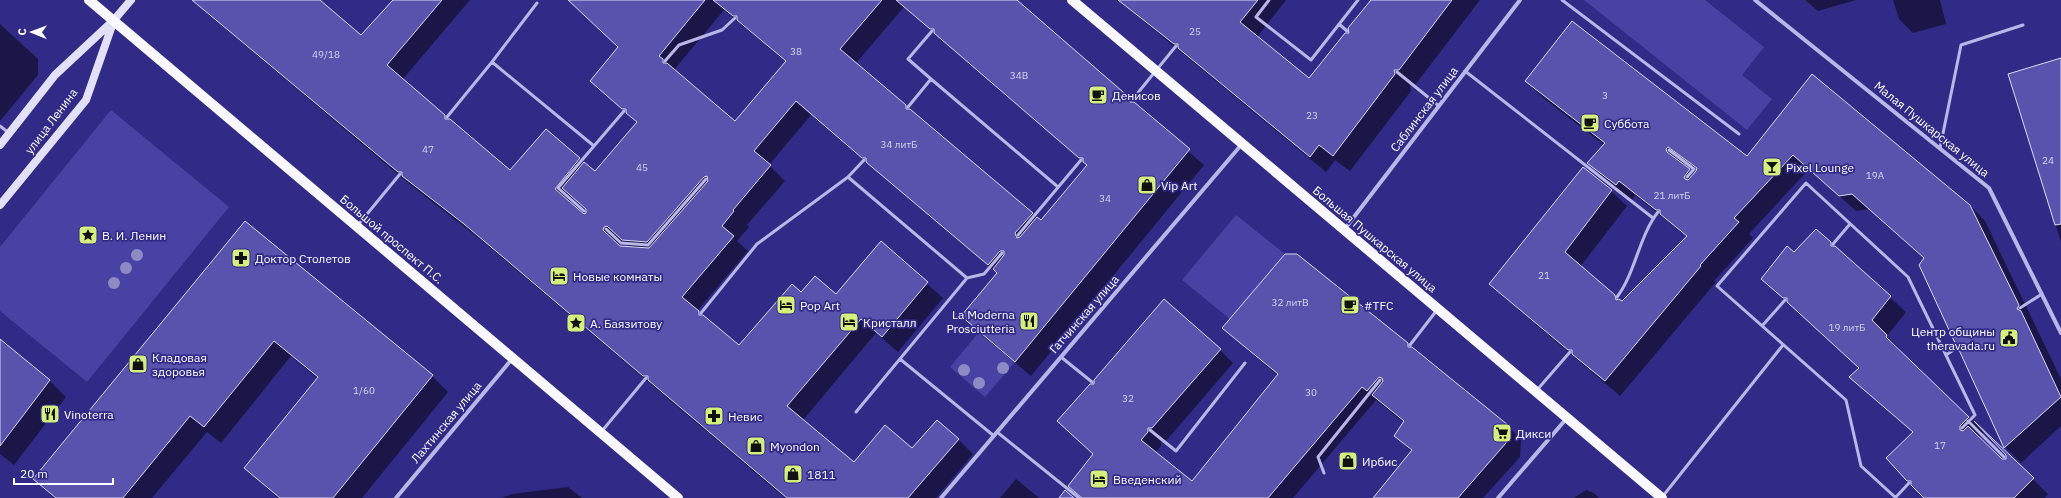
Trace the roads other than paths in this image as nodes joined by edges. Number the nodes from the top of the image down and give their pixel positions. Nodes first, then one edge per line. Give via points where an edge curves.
1 (89, 0) edge
2 (131, 0) edge
3 (1072, 0) edge
4 (1270, 0) edge
5 (1358, 0) edge
6 (1520, 0) edge
7 (1562, 0) edge
8 (1754, 0) edge
9 (537, 3) dead end
10 (735, 18) dead end
11 (114, 20) junction
12 (1339, 24) junction
13 (2023, 25) dead end
14 (932, 31) dead end
15 (1346, 31) dead end
16 (1176, 46) dead end
17 (492, 62) junction
18 (665, 62) dead end
19 (1157, 71) junction
20 (1466, 71) junction
21 (1397, 72) dead end
22 (932, 79) junction
23 (1132, 100) dead end
24 (1439, 106) junction
25 (908, 107) dead end
26 (624, 110) dead end
27 (447, 117) dead end
28 (0, 126) edge
29 (9, 133) junction
30 (1739, 134) dead end
31 (0, 144) edge
32 (1242, 144) junction
33 (594, 146) junction
34 (1940, 148) junction
35 (1669, 150) dead end
36 (864, 160) dead end
37 (1081, 160) dead end
38 (400, 174) dead end
39 (848, 178) junction
40 (1687, 178) dead end
41 (706, 179) dead end
42 (1058, 187) junction
43 (0, 205) edge
44 (584, 211) dead end
45 (1658, 212) dead end
46 (1653, 218) junction
47 (1850, 224) junction
48 (357, 226) junction
49 (606, 229) dead end
50 (1344, 230) junction
51 (1018, 235) dead end
52 (1832, 244) dead end
53 (1002, 254) dead end
54 (967, 278) junction
55 (2042, 294) junction
56 (1616, 296) dead end
57 (1785, 300) dead end
58 (2020, 308) dead end
59 (1438, 309) junction
60 (701, 313) dead end
61 (1762, 326) junction
62 (2061, 333) edge
63 (1410, 345) dead end
64 (1783, 345) junction
65 (1958, 347) dead end
66 (1570, 352) dead end
67 (1946, 355) junction
68 (1061, 357) junction
69 (512, 359) junction
70 (900, 359) junction
71 (1245, 363) dead end
72 (646, 378) dead end
73 (1380, 380) dead end
74 (1092, 382) dead end
75 (1536, 391) junction
76 (856, 412) dead end
77 (1567, 418) junction
78 (1968, 421) junction
79 (1962, 428) dead end
80 (1150, 430) dead end
81 (600, 432) junction
82 (995, 434) junction
83 (2004, 457) dead end
84 (1324, 473) dead end
85 (1909, 483) dead end
86 (396, 498) edge
87 (678, 498) edge
88 (941, 498) edge
89 (1079, 498) edge
90 (1498, 498) edge
91 (1662, 498) edge
92 (1895, 498) edge

1 - 11 main road, Большой проспект П.С.
2 - 11 street, улица Ленина
3 - 19 main road, Большая Пушкарская улица
4 - 12 lane via 1256,17 1311,60
5 - 12 lane
6 - 20 street, Саблинская улица
7 - 30 lane
8 - 34 street, Малая Пушкарская улица
9 - 17 lane
10 - 18 lane via 722,30 680,45
11 - 29 street, улица Ленина via 55,75
11 - 43 street, улица Ленина via 86,100
11 - 48 main road, Большой проспект П.С.
12 - 15 lane
13 - 34 lane via 1961,45
14 - 22 lane via 908,59
16 - 19 lane
17 - 27 lane
17 - 33 lane
19 - 23 lane
19 - 32 main road, Большая Пушкарская улица
20 - 24 street, Саблинская улица
20 - 46 lane
21 - 24 lane
22 - 25 lane
22 - 42 lane
24 - 50 street, Саблинская улица
26 - 33 lane
28 - 29 lane
29 - 31 street, улица Ленина
32 - 50 main road, Большая Пушкарская улица
32 - 68 street, Гатчинская улица
33 - 44 lane via 558,188
34 - 55 street, Малая Пушкарская улица via 1989,188
35 - 40 lane via 1694,169
36 - 39 lane
37 - 42 lane
38 - 48 lane
39 - 54 lane
39 - 60 lane via 756,244
41 - 49 lane via 648,245 621,243
42 - 51 lane
45 - 46 lane
46 - 56 lane via 1622,290
47 - 52 lane
47 - 61 lane via 1806,183 1716,286
47 - 67 lane via 1908,277
48 - 69 main road, Большой проспект П.С.
50 - 59 main road, Большая Пушкарская улица
53 - 54 lane via 984,274
54 - 70 lane
55 - 58 lane
55 - 62 street, Малая Пушкарская улица
57 - 61 lane
59 - 63 lane
59 - 75 main road, Большая Пушкарская улица
61 - 64 lane
64 - 91 lane
64 - 92 lane via 1846,400 1861,466
65 - 67 lane
66 - 75 lane
67 - 78 lane via 1975,414
68 - 74 lane
68 - 82 street, Гатчинская улица
69 - 81 main road, Большой проспект П.С.
69 - 86 street, Лахтинская улица
70 - 76 lane
70 - 82 lane
71 - 80 lane via 1176,451
72 - 81 lane
73 - 84 lane via 1318,457
75 - 77 main road, Большая Пушкарская улица
77 - 90 street
77 - 91 main road, Большая Пушкарская улица
78 - 79 lane
78 - 83 lane
81 - 87 main road, Большой проспект П.С.
82 - 88 street, Гатчинская улица
82 - 89 lane
85 - 92 lane

